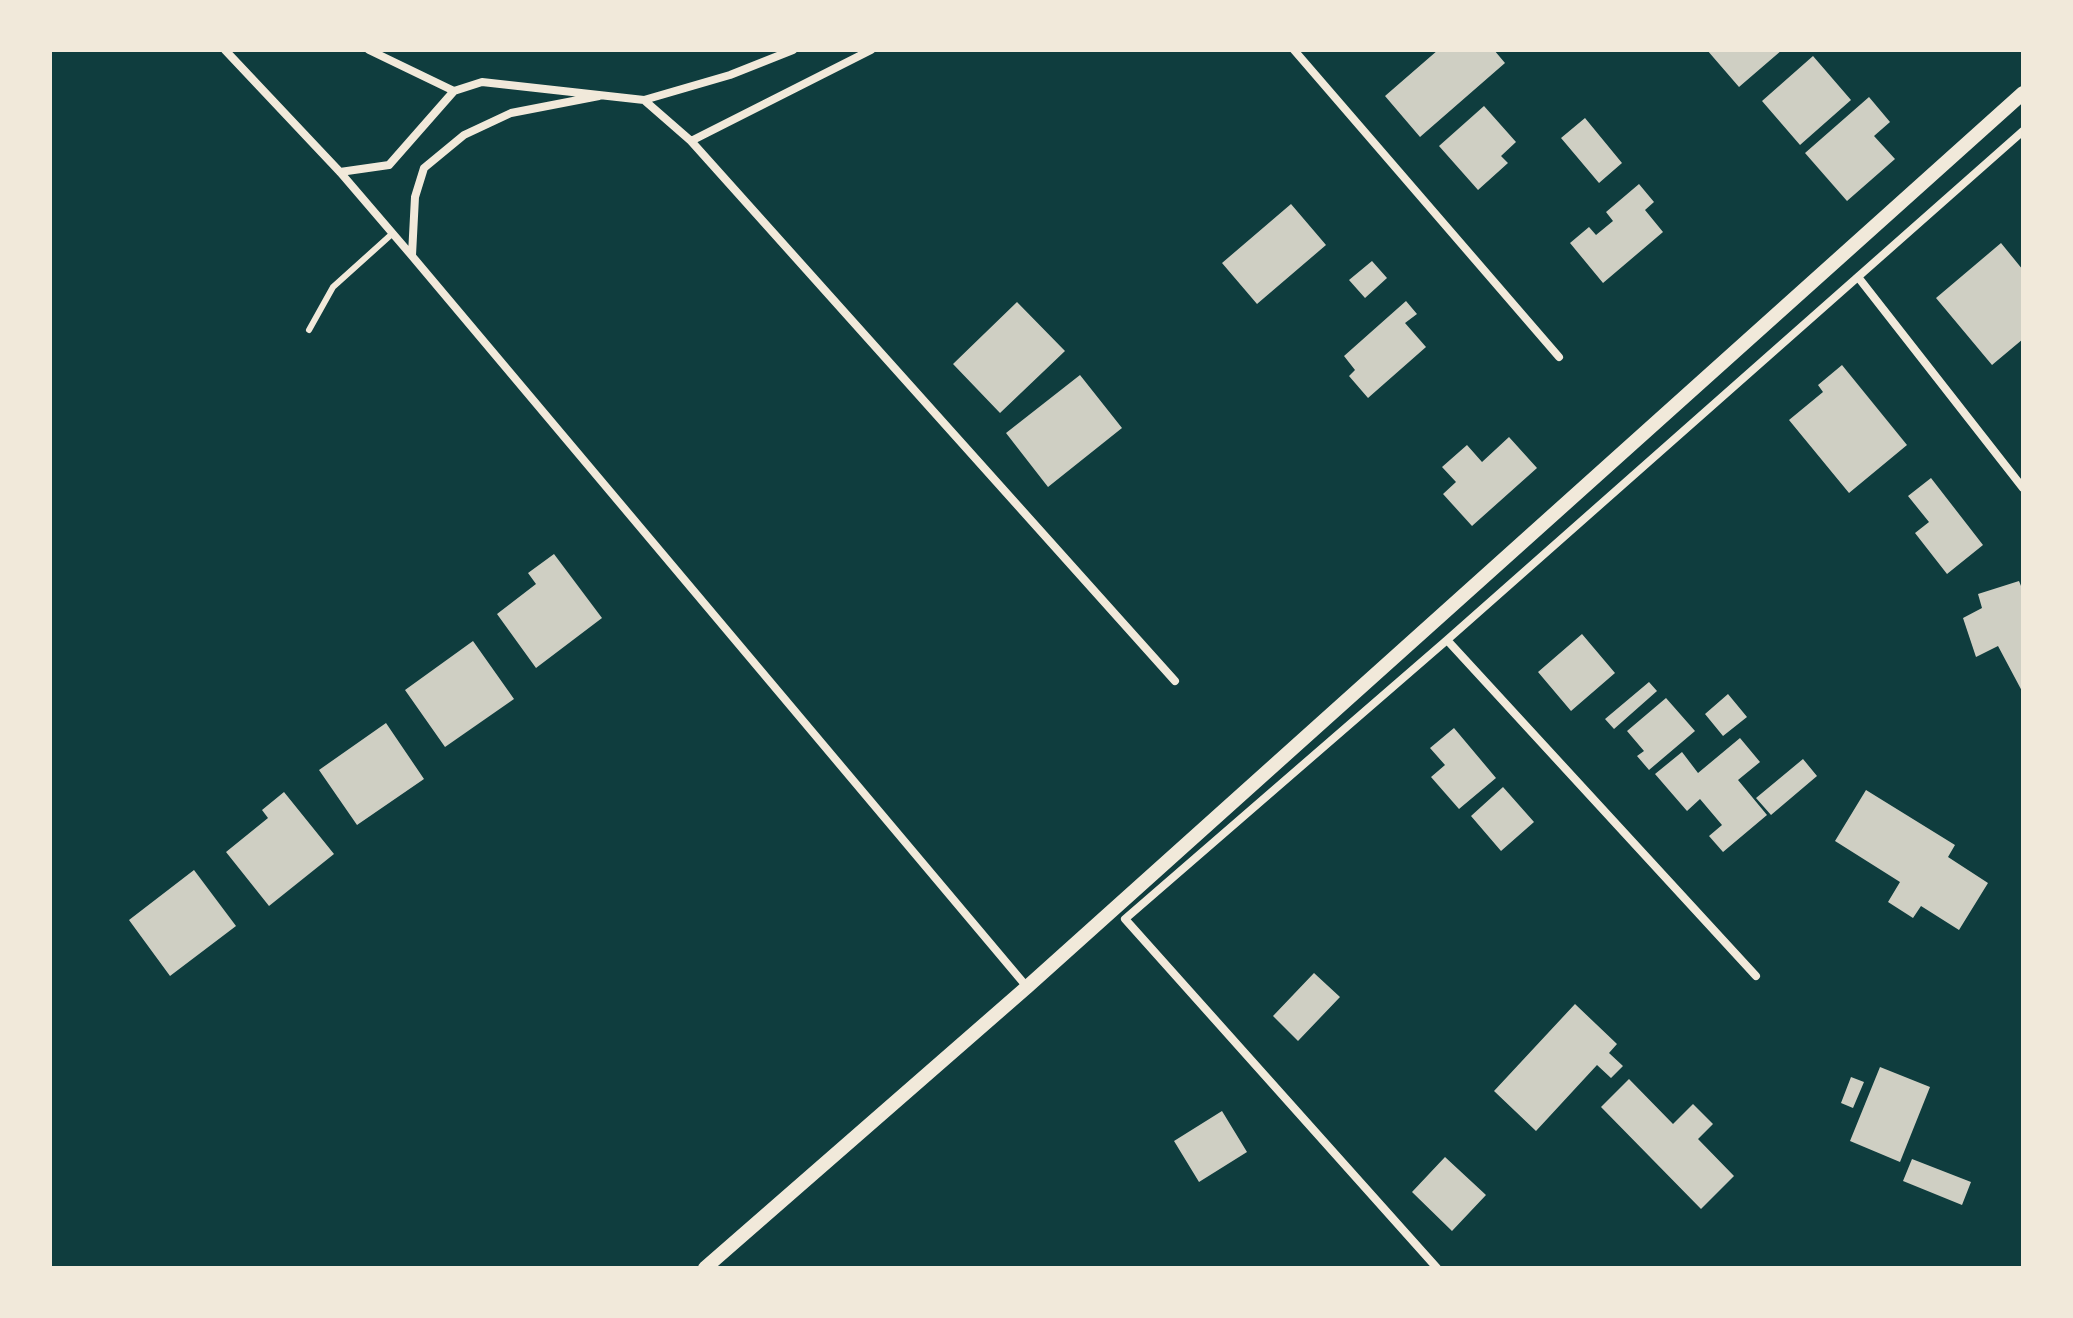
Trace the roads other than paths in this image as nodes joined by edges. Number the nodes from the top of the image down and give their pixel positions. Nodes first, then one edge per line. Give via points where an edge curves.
1 (225, 50) edge
2 (369, 50) edge
3 (793, 50) edge
4 (871, 50) edge
5 (1294, 50) edge
6 (454, 91) junction
7 (2023, 93) edge
8 (608, 94) junction
9 (644, 100) junction
10 (2023, 131) edge
11 (691, 141) junction
12 (340, 172) junction
13 (393, 233) junction
14 (412, 256) junction
15 (1858, 277) junction
16 (309, 330) dead end
17 (1559, 357) dead end
18 (2023, 488) edge
19 (1447, 640) junction
20 (1175, 681) dead end
21 (1756, 976) dead end
22 (1027, 987) junction
23 (705, 1268) edge
24 (1437, 1268) edge

1 - 12 street
2 - 6 street
3 - 9 street
4 - 11 street
5 - 17 street
6 - 8 street via 482,82
6 - 12 street via 389,165
7 - 22 street
8 - 9 street
8 - 14 street via 511,113 464,135 424,168 415,197
9 - 11 street
10 - 15 street
11 - 20 street
12 - 13 street
13 - 14 street
13 - 16 lane via 333,287
14 - 22 street
15 - 18 street
15 - 19 street
19 - 21 street
19 - 24 street via 1125,919
22 - 23 street

